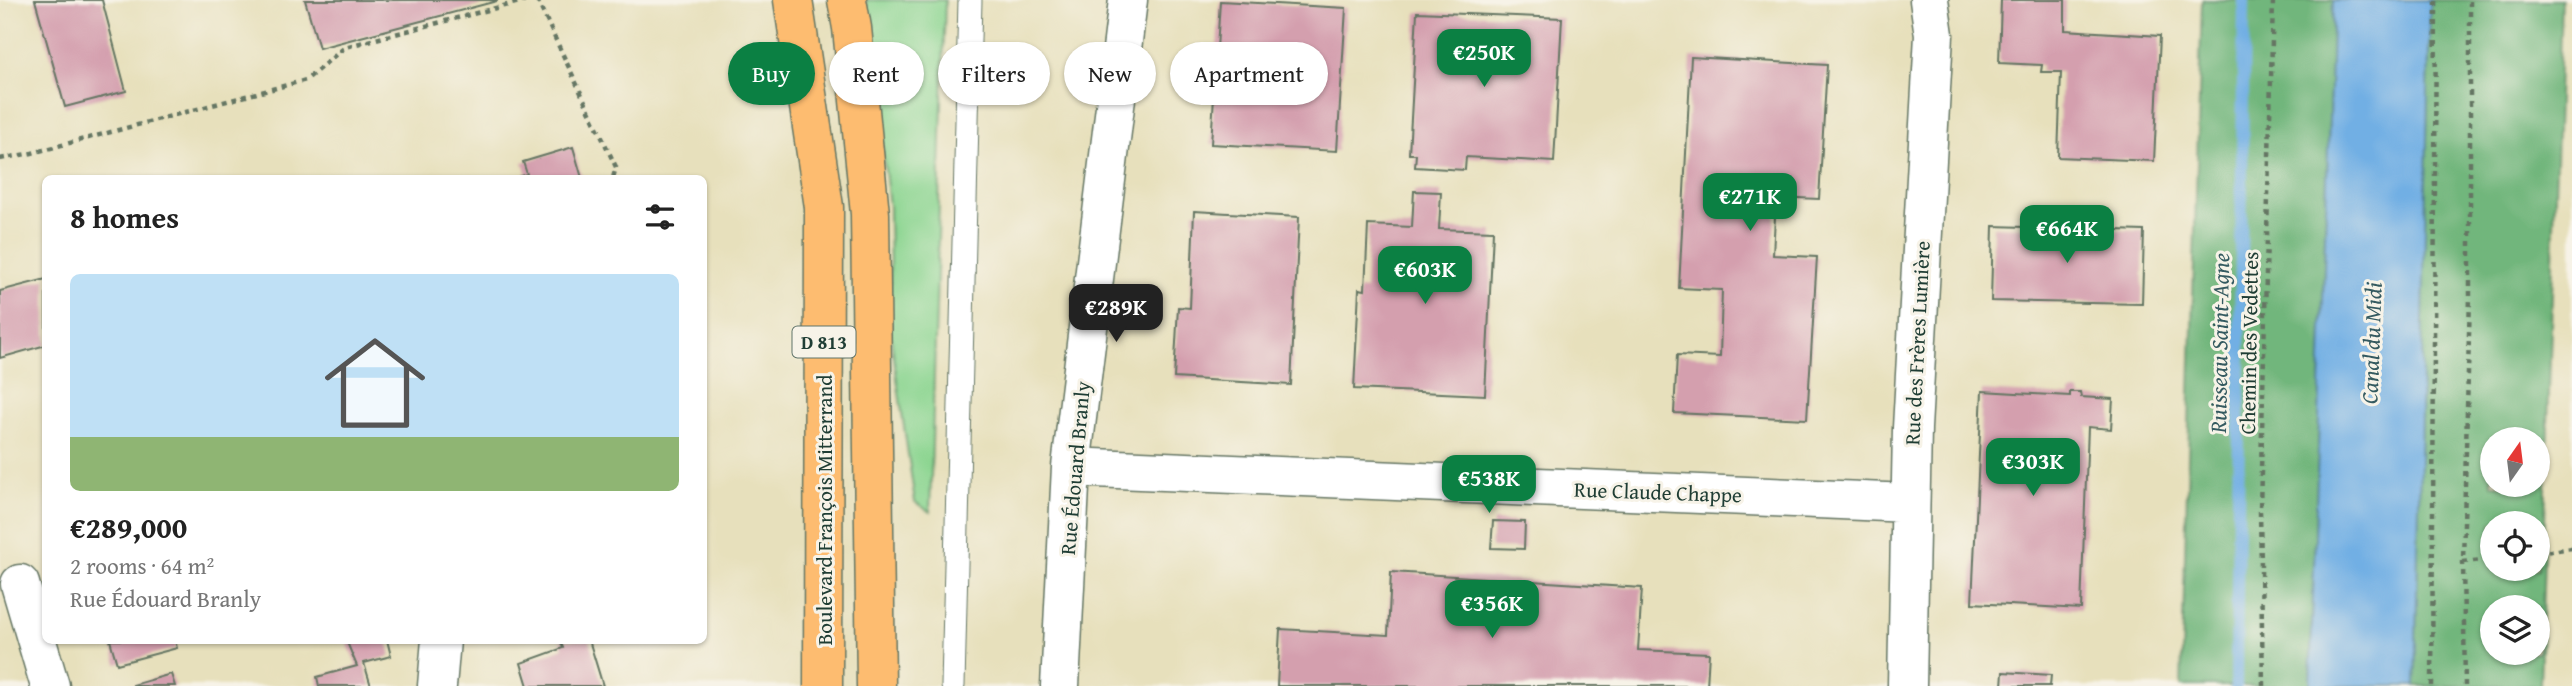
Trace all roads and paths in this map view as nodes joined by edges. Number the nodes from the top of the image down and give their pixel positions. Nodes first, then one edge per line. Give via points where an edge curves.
1 (527, 0) edge
2 (537, 0) edge
3 (793, 0) edge
4 (847, 0) edge
5 (970, 0) edge
6 (1128, 0) edge
7 (1929, 0) edge
8 (2273, 0) edge
9 (2436, 0) edge
10 (2470, 0) edge
11 (0, 159) edge
12 (614, 175) edge
13 (1071, 467) junction
14 (1909, 503) junction
15 (2572, 548) edge
16 (2550, 551) edge
17 (2480, 560) edge
18 (2463, 562) junction
19 (20, 584) dead end
20 (440, 644) edge
21 (41, 684) edge
22 (437, 686) edge
23 (823, 686) edge
24 (876, 686) edge
25 (953, 686) edge
26 (1060, 686) edge
27 (1907, 686) edge
28 (2263, 686) edge
29 (2432, 686) edge
30 (2465, 686) edge

1 - 11 path via 345,47 306,80
2 - 12 path via 616,167
3 - 23 main road, Boulevard François Mitterrand / D 813 via 824,207
4 - 24 main road, D 813 via 870,214
5 - 25 lane
6 - 13 street, Rue Édouard Branly
7 - 14 street, Rue des Frères Lumière via 1934,35
8 - 28 path, Chemin des Vedettes via 2260,510
9 - 29 path
10 - 18 path via 2470,284
13 - 14 street, Rue Claude Chappe
13 - 26 street, Rue Édouard Branly
14 - 27 street, Rue des Frères Lumière
15 - 16 path
17 - 18 path
18 - 30 path
19 - 21 street
20 - 22 street

